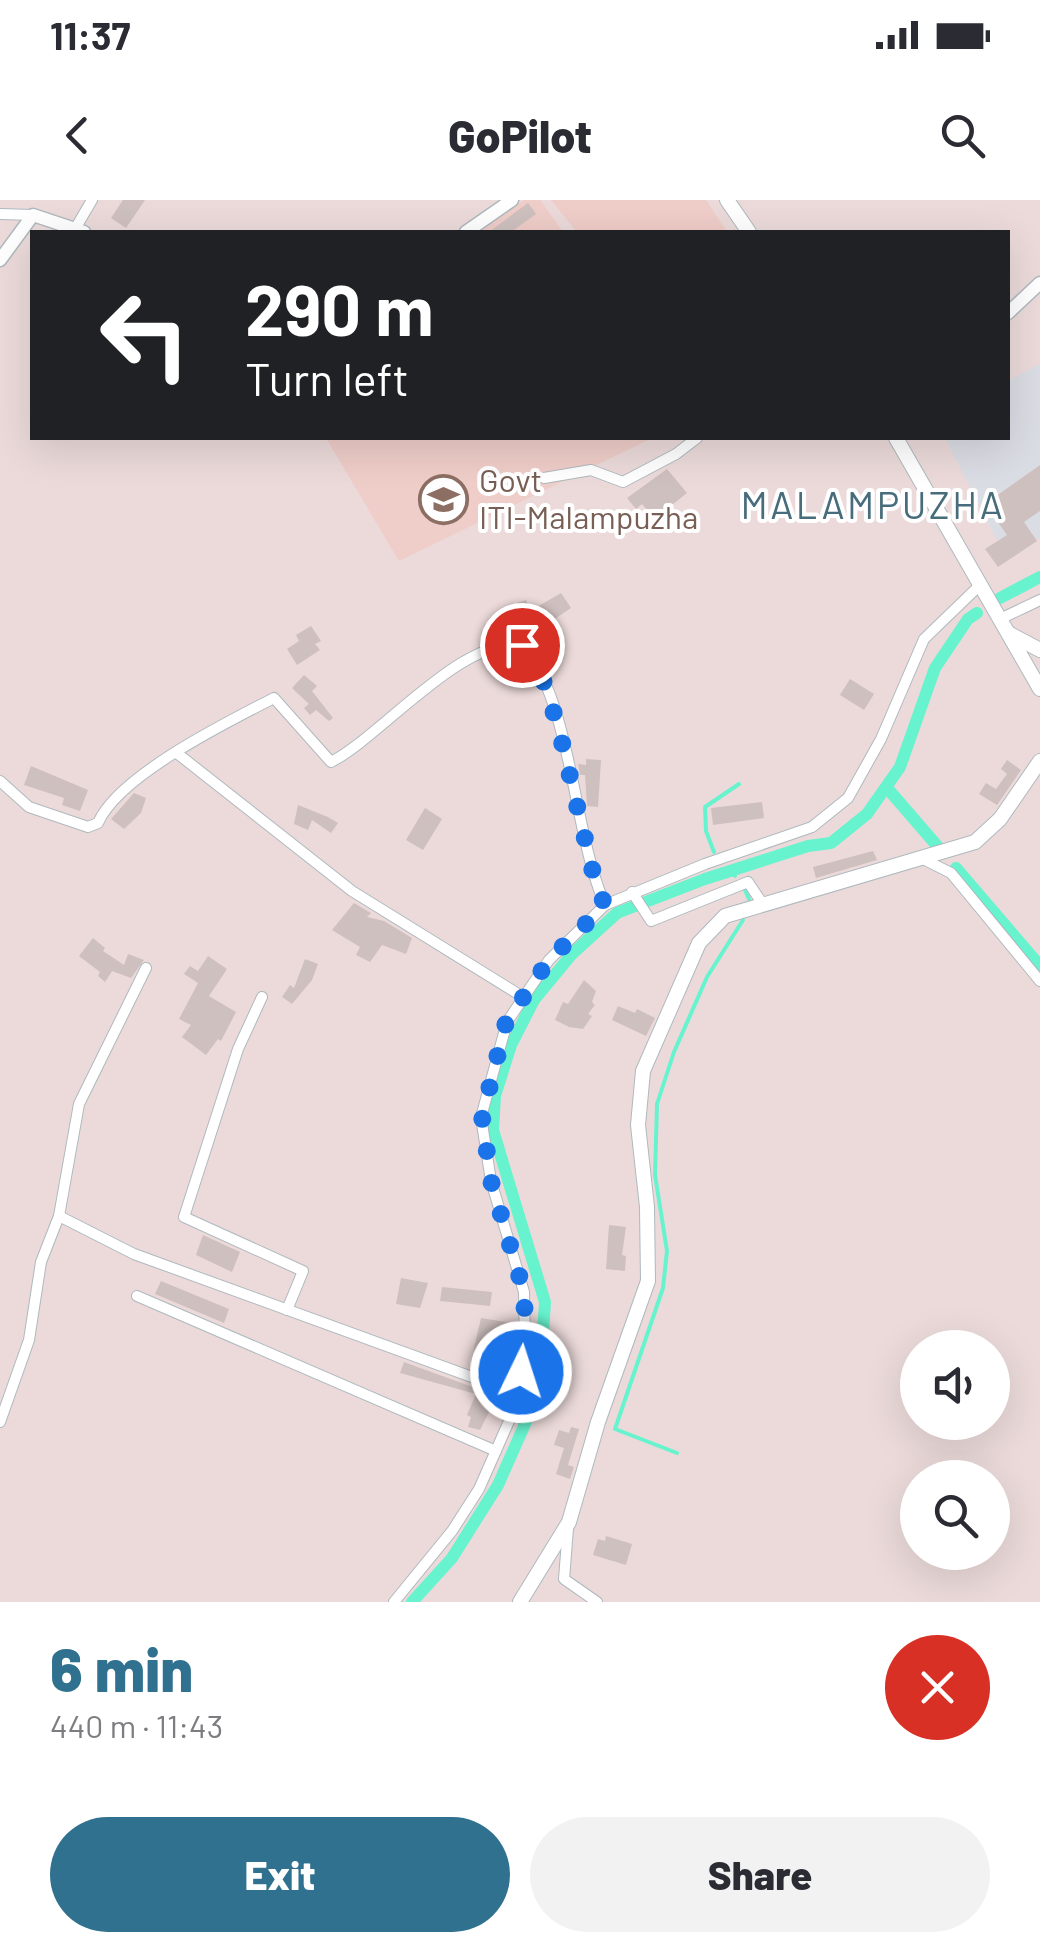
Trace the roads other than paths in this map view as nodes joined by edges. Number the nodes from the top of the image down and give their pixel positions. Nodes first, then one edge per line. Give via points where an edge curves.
1 (92, 200) edge
2 (512, 200) edge
3 (726, 200) edge
4 (0, 214) edge
5 (33, 214) junction
6 (77, 230) edge
7 (80, 230) edge
8 (469, 230) edge
9 (748, 230) edge
10 (0, 260) edge
11 (1040, 283) edge
12 (1010, 311) edge
13 (694, 440) edge
14 (897, 440) edge
15 (544, 478) dead end
16 (980, 585) junction
17 (1040, 600) edge
18 (1000, 619) junction
19 (1010, 634) junction
20 (1040, 650) edge
21 (1040, 689) edge
22 (178, 754) junction
23 (1040, 761) edge
24 (0, 781) edge
25 (926, 860) junction
26 (632, 892) junction
27 (762, 903) junction
28 (605, 905) junction
29 (146, 968) dead end
30 (1040, 981) edge
31 (262, 997) dead end
32 (523, 998) junction
33 (59, 1216) junction
34 (137, 1296) dead end
35 (288, 1310) junction
36 (516, 1394) junction
37 (0, 1422) edge
38 (496, 1451) junction
39 (569, 1522) junction
40 (394, 1602) edge
41 (520, 1602) edge
42 (597, 1602) edge

1 - 7 street
2 - 8 street
3 - 9 main road
4 - 5 street
5 - 6 street
5 - 10 street
11 - 12 street
13 - 15 street via 623,482 592,470
14 - 16 main road
16 - 18 main road
16 - 26 street via 924,639 848,798 812,827
17 - 18 street
18 - 19 main road
19 - 20 main road
19 - 21 main road
22 - 24 street via 130,782 88,827 29,806
22 - 28 street via 274,698 332,762 408,700 471,660 502,642 522,645 545,684
22 - 32 street via 352,891
23 - 25 main road via 1000,819 970,844
25 - 27 main road
25 - 30 street via 951,873
26 - 27 street via 651,922 748,882
26 - 28 street
27 - 39 main road via 725,916 700,943 643,1071 638,1125 648,1281
28 - 32 street via 549,960
29 - 33 street via 79,1104
31 - 35 street via 238,1049 184,1216 303,1271
32 - 36 street via 506,1022 482,1117 491,1181 524,1292 526,1351
33 - 35 street via 134,1254
33 - 37 street via 41,1262 29,1340
34 - 38 street
35 - 36 street
36 - 38 street
38 - 40 street via 452,1531
39 - 41 main road
39 - 42 street via 564,1579

